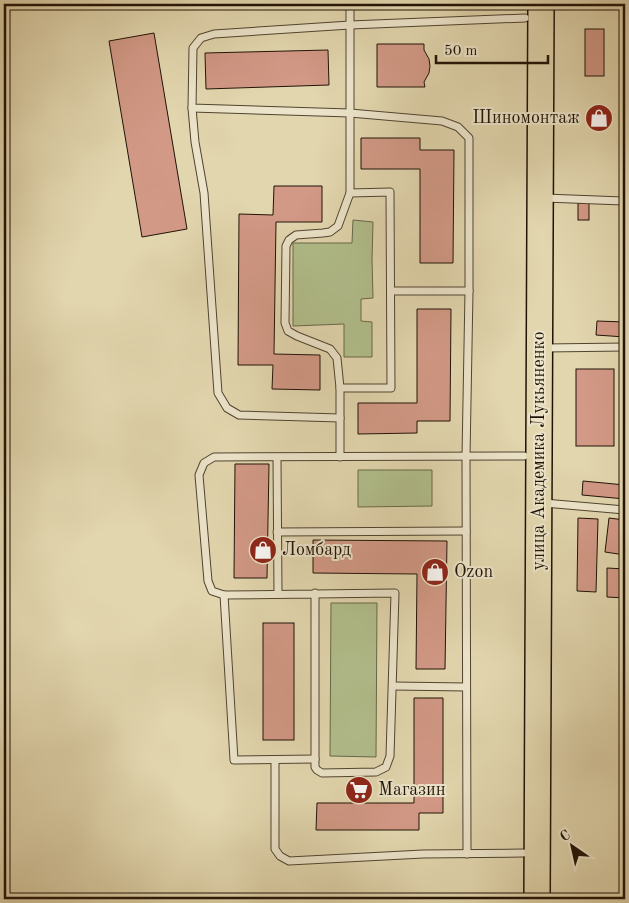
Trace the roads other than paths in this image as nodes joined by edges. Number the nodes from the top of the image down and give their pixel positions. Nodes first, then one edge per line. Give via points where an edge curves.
1 (350, 4) edge
2 (530, 8) edge
3 (350, 25) junction
4 (192, 108) junction
5 (350, 113) junction
6 (350, 192) junction
7 (540, 198) junction
8 (625, 202) edge
9 (391, 291) junction
10 (469, 291) junction
11 (625, 347) edge
12 (539, 348) junction
13 (340, 388) junction
14 (340, 418) junction
15 (466, 456) junction
16 (524, 456) junction
17 (340, 457) junction
18 (277, 458) junction
19 (539, 502) junction
20 (625, 510) edge
21 (466, 531) junction
22 (278, 532) junction
23 (278, 593) junction
24 (315, 593) junction
25 (224, 595) junction
26 (393, 686) junction
27 (466, 686) junction
28 (315, 759) junction
29 (274, 760) junction
30 (523, 853) junction
31 (467, 854) junction
32 (523, 899) edge
33 (537, 899) edge

1 - 3 lane
2 - 3 lane
2 - 7 highway, улица Академика Лукьяненко
2 - 16 highway, улица Академика Лукьяненко
3 - 4 lane via 214,34 201,38 192,48
3 - 5 lane
4 - 5 lane
4 - 14 lane via 204,193 218,394 227,408 239,415
5 - 6 lane
5 - 10 lane via 442,121 458,127 469,138
6 - 9 lane via 390,192
6 - 13 lane via 338,226 330,232 296,235 286,246 285,323 288,331 330,349 337,358
7 - 8 lane
7 - 12 highway, улица Академика Лукьяненко
9 - 10 lane
9 - 13 lane via 391,388
10 - 15 lane
11 - 12 lane
12 - 19 highway, улица Академика Лукьяненко
13 - 14 lane
14 - 17 lane
15 - 16 lane
15 - 17 lane
15 - 21 lane
16 - 30 highway, улица Академика Лукьяненко
17 - 18 lane
18 - 22 lane
18 - 25 lane via 214,457 204,463 198,476 208,581 212,591
19 - 20 lane
19 - 33 highway, улица Академика Лукьяненко
21 - 22 lane
21 - 27 lane
22 - 23 lane
23 - 24 lane
23 - 25 lane
24 - 26 lane via 395,593
24 - 28 lane
25 - 29 lane via 234,760
26 - 27 lane
26 - 28 lane via 390,756 386,767 376,772 322,773 315,767
27 - 31 lane
28 - 29 lane
29 - 31 lane via 275,849 289,861
30 - 31 lane
30 - 32 highway, улица Академика Лукьяненко

